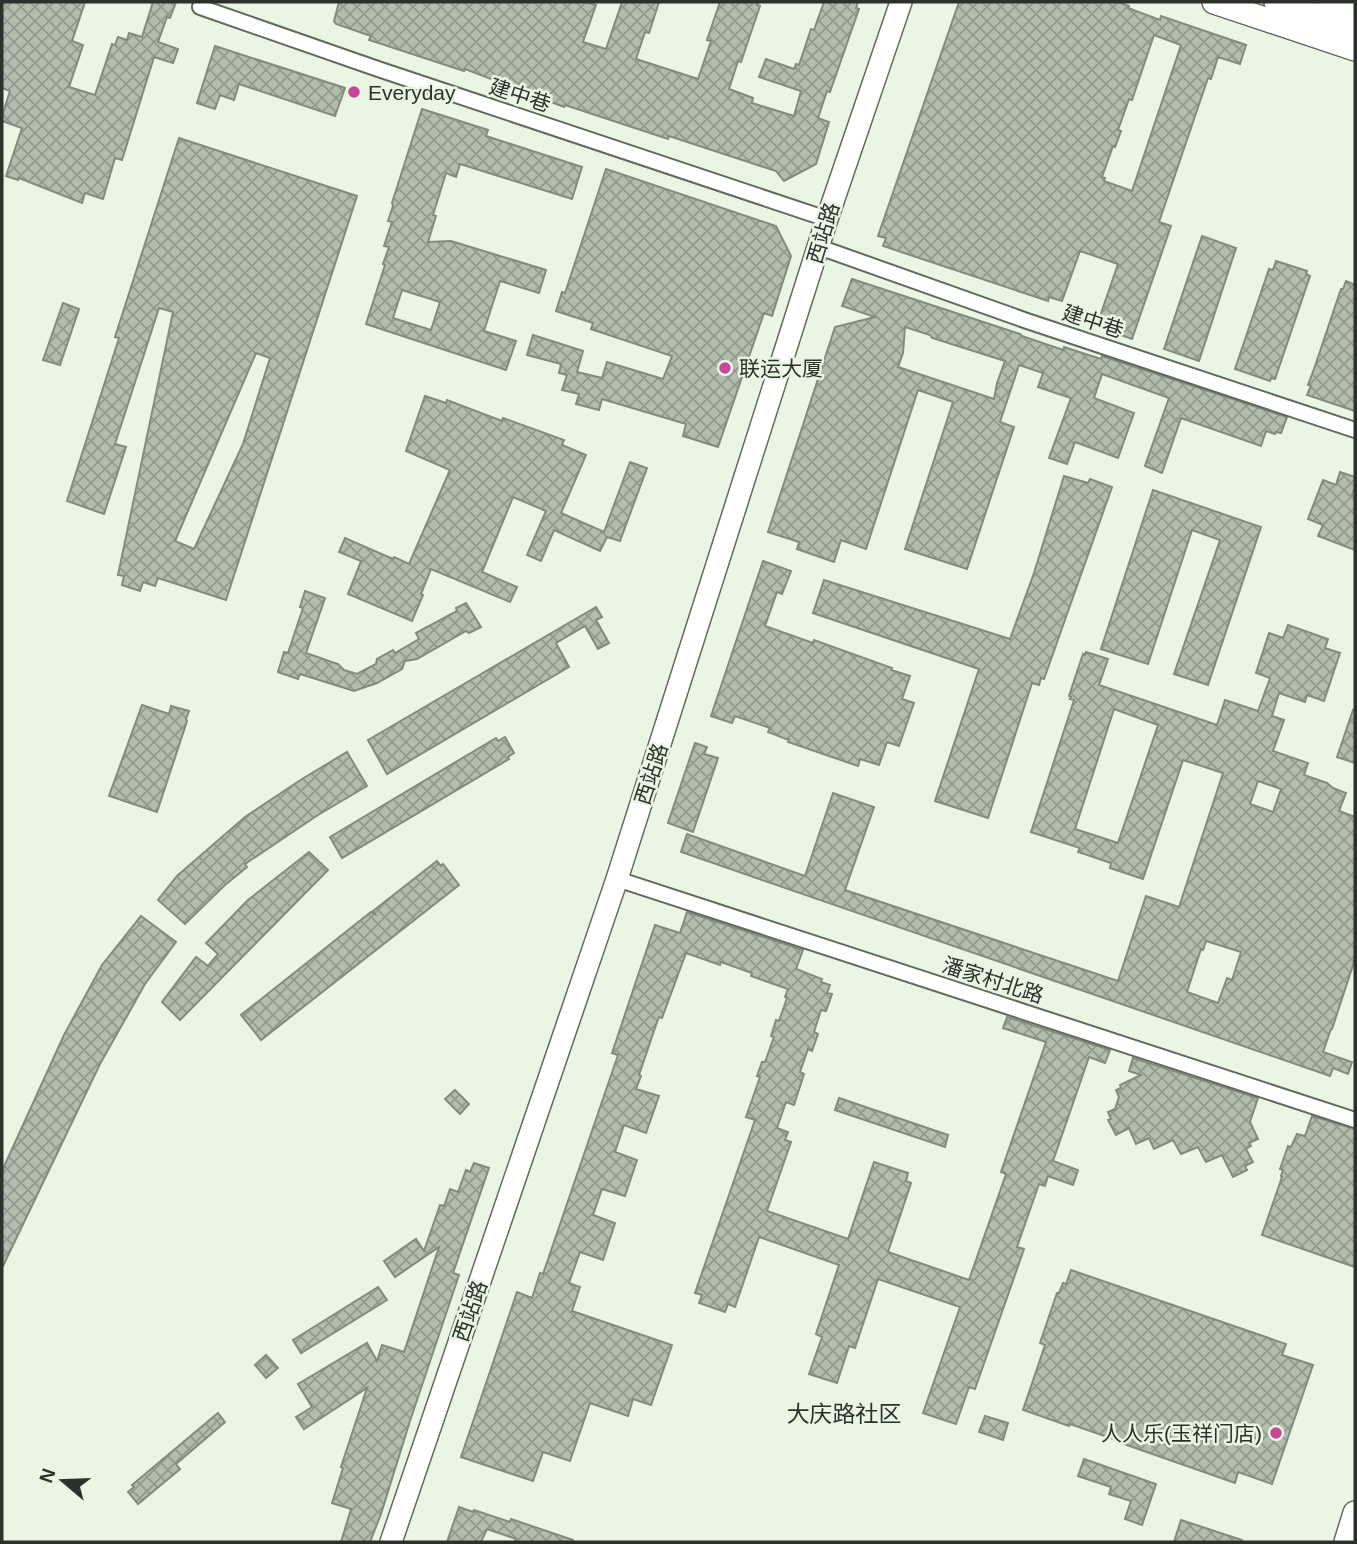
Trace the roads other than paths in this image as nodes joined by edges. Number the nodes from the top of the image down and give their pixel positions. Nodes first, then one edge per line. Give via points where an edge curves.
1 (901, 2) edge
2 (1214, 2) edge
3 (1276, 2) edge
4 (1329, 2) edge
5 (201, 7) dead end
6 (1355, 10) edge
7 (1355, 28) edge
8 (1355, 49) edge
9 (827, 219) junction
10 (819, 247) junction
11 (1355, 430) edge
12 (617, 879) junction
13 (1355, 1120) edge
14 (1355, 1513) edge
15 (391, 1542) edge
16 (1346, 1542) edge

1 - 9 street, 西站路
2 - 8 main road
3 - 7 main road
4 - 6 main road
5 - 9 street, 建中巷
9 - 10 street, 西站路
10 - 11 street, 建中巷
10 - 12 street, 西站路
12 - 13 street, 潘家村北路
12 - 15 street, 西站路
14 - 16 main road

